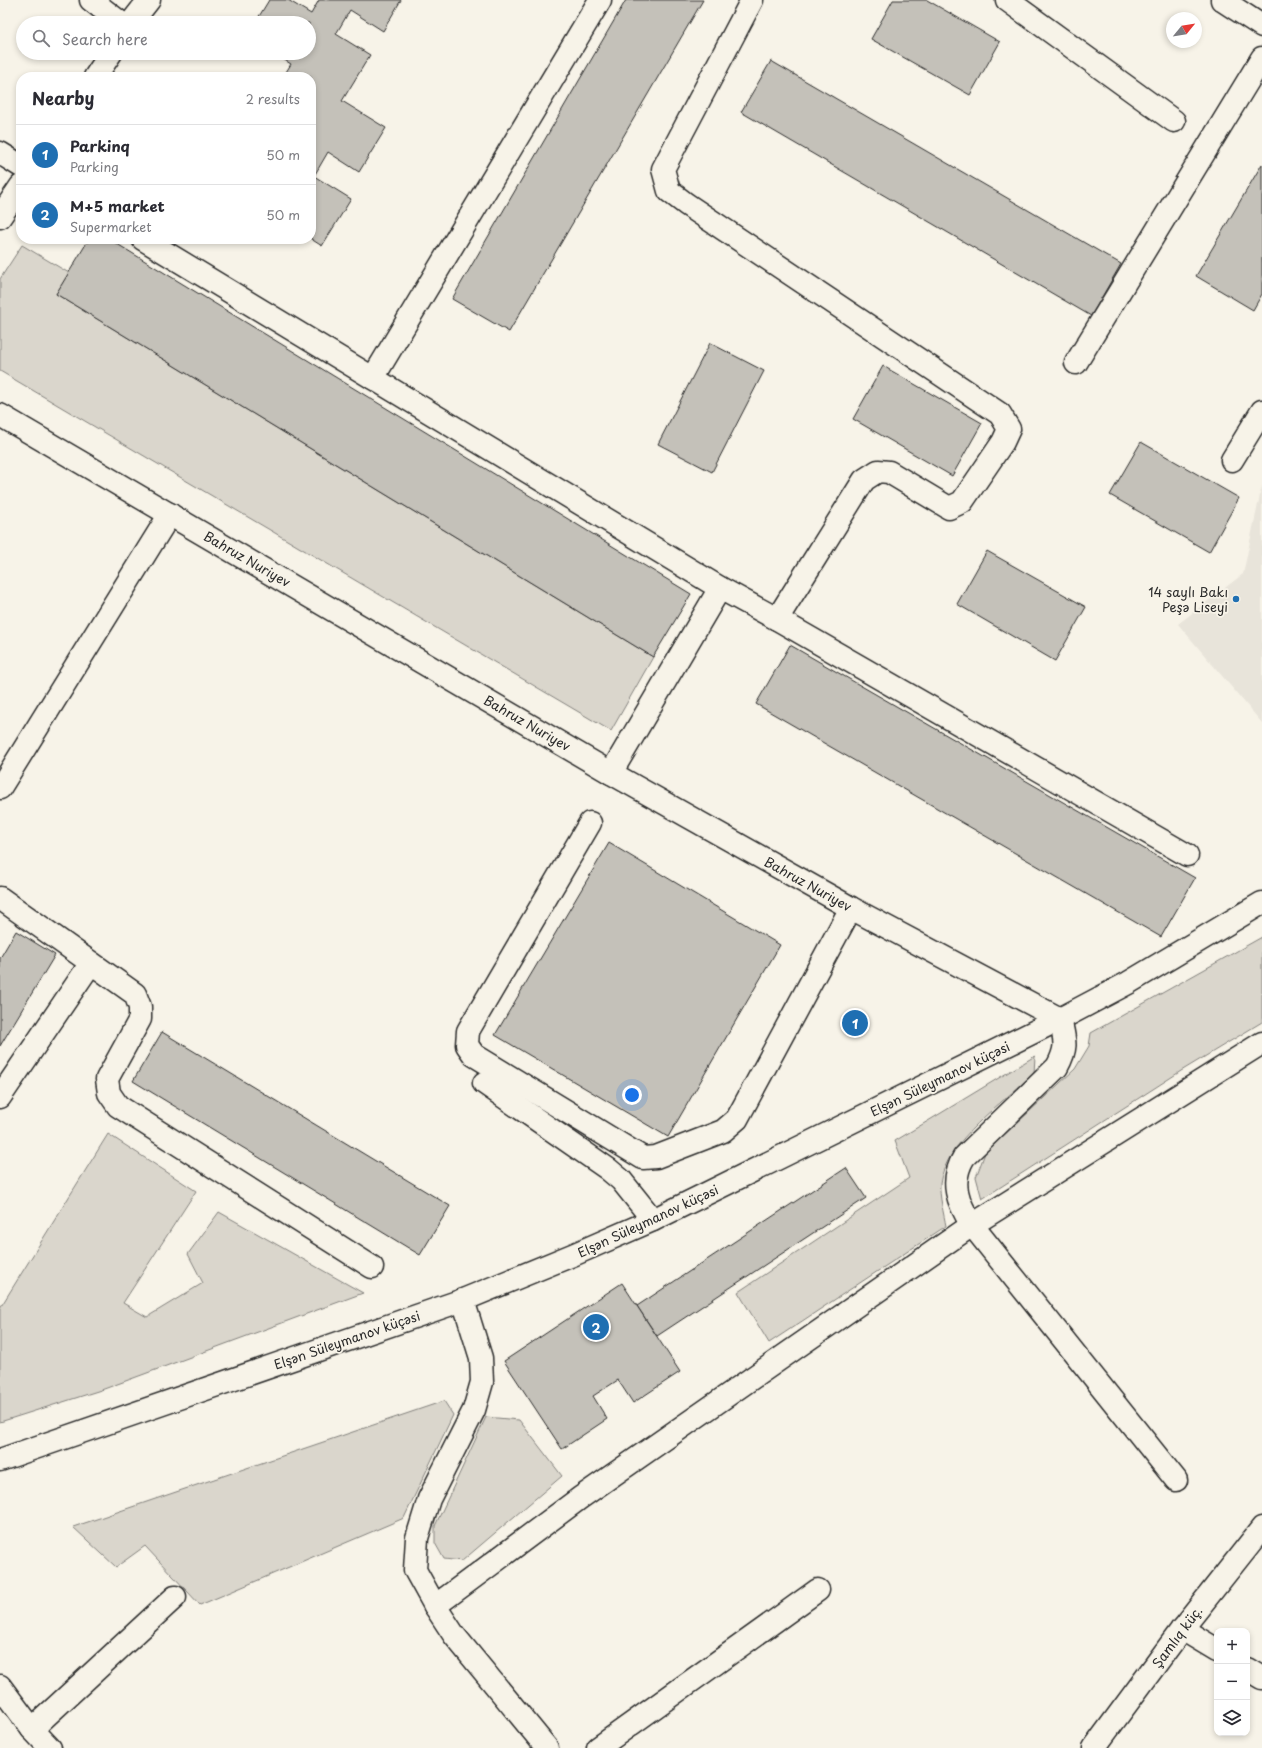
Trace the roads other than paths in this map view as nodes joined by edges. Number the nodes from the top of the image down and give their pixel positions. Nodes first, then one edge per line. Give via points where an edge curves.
1 (91, 0) edge
2 (149, 0) edge
3 (600, 0) edge
4 (752, 0) edge
5 (1007, 0) edge
6 (1222, 0) edge
7 (1030, 6) edge
8 (112, 16) edge
9 (137, 16) edge
10 (1262, 26) edge
11 (1262, 58) edge
12 (106, 60) edge
13 (98, 72) edge
14 (1174, 121) dead end
15 (0, 153) edge
16 (16, 163) edge
17 (16, 193) edge
18 (0, 217) edge
19 (151, 244) edge
20 (1076, 363) dead end
21 (373, 378) junction
22 (1262, 411) edge
23 (0, 415) edge
24 (1232, 460) dead end
25 (170, 514) junction
26 (720, 588) junction
27 (777, 619) junction
28 (612, 773) junction
29 (0, 788) edge
30 (590, 823) dead end
31 (1187, 855) dead end
32 (0, 898) edge
33 (1262, 903) edge
34 (851, 908) junction
35 (91, 963) junction
36 (1060, 1019) junction
37 (1262, 1043) edge
38 (484, 1083) dead end
39 (0, 1097) edge
40 (625, 1147) junction
41 (608, 1169) junction
42 (653, 1220) junction
43 (972, 1225) junction
44 (372, 1267) dead end
45 (464, 1300) junction
46 (0, 1460) edge
47 (1176, 1480) dead end
48 (1262, 1528) edge
49 (818, 1590) dead end
50 (175, 1597) dead end
51 (434, 1606) junction
52 (1182, 1628) junction
53 (1214, 1648) edge
54 (1250, 1671) edge
55 (1262, 1678) edge
56 (0, 1686) edge
57 (32, 1729) junction
58 (50, 1748) edge
59 (547, 1748) edge
60 (598, 1748) edge
61 (1094, 1748) edge

1 - 8 street
2 - 9 street
3 - 21 street
4 - 27 street via 663,169 670,190 686,204 1000,414 1009,429 962,502 949,508 890,472 878,471 864,480
5 - 7 street
6 - 10 street
7 - 14 street
11 - 20 street
12 - 13 street
15 - 16 street
17 - 18 street
19 - 21 street
21 - 26 street
22 - 24 street
23 - 25 street, Bahruz Nuriyev
25 - 28 street, Bahruz Nuriyev
25 - 29 street
26 - 27 street
26 - 28 street
27 - 31 street
28 - 34 street, Bahruz Nuriyev
30 - 40 street via 468,1031 467,1045 474,1055
32 - 35 street
33 - 36 street, Elşən Süleymanov küçəsi via 1128,983
34 - 36 street, Bahruz Nuriyev
34 - 40 street via 737,1119 724,1131 656,1157 643,1158
35 - 39 street
35 - 44 street via 135,994 140,1007 140,1019 106,1079 109,1093 118,1106
36 - 42 street, Elşən Süleymanov küçəsi
36 - 43 street via 1065,1053 1057,1067 964,1157 957,1168 956,1188 959,1205
37 - 43 street
38 - 41 street
40 - 41 street
41 - 42 street via 621,1180
42 - 45 street, Elşən Süleymanov küçəsi
43 - 47 street
43 - 51 street via 580,1498
45 - 46 street, Elşən Süleymanov küçəsi
45 - 51 street via 481,1358 482,1382 474,1410 429,1499 417,1538 415,1570
48 - 52 street, Şamlıq küç.
49 - 60 street
50 - 57 street
51 - 59 street via 454,1635
52 - 53 street
52 - 61 street, Şamlıq küç.
54 - 55 street
56 - 57 street
57 - 58 street

